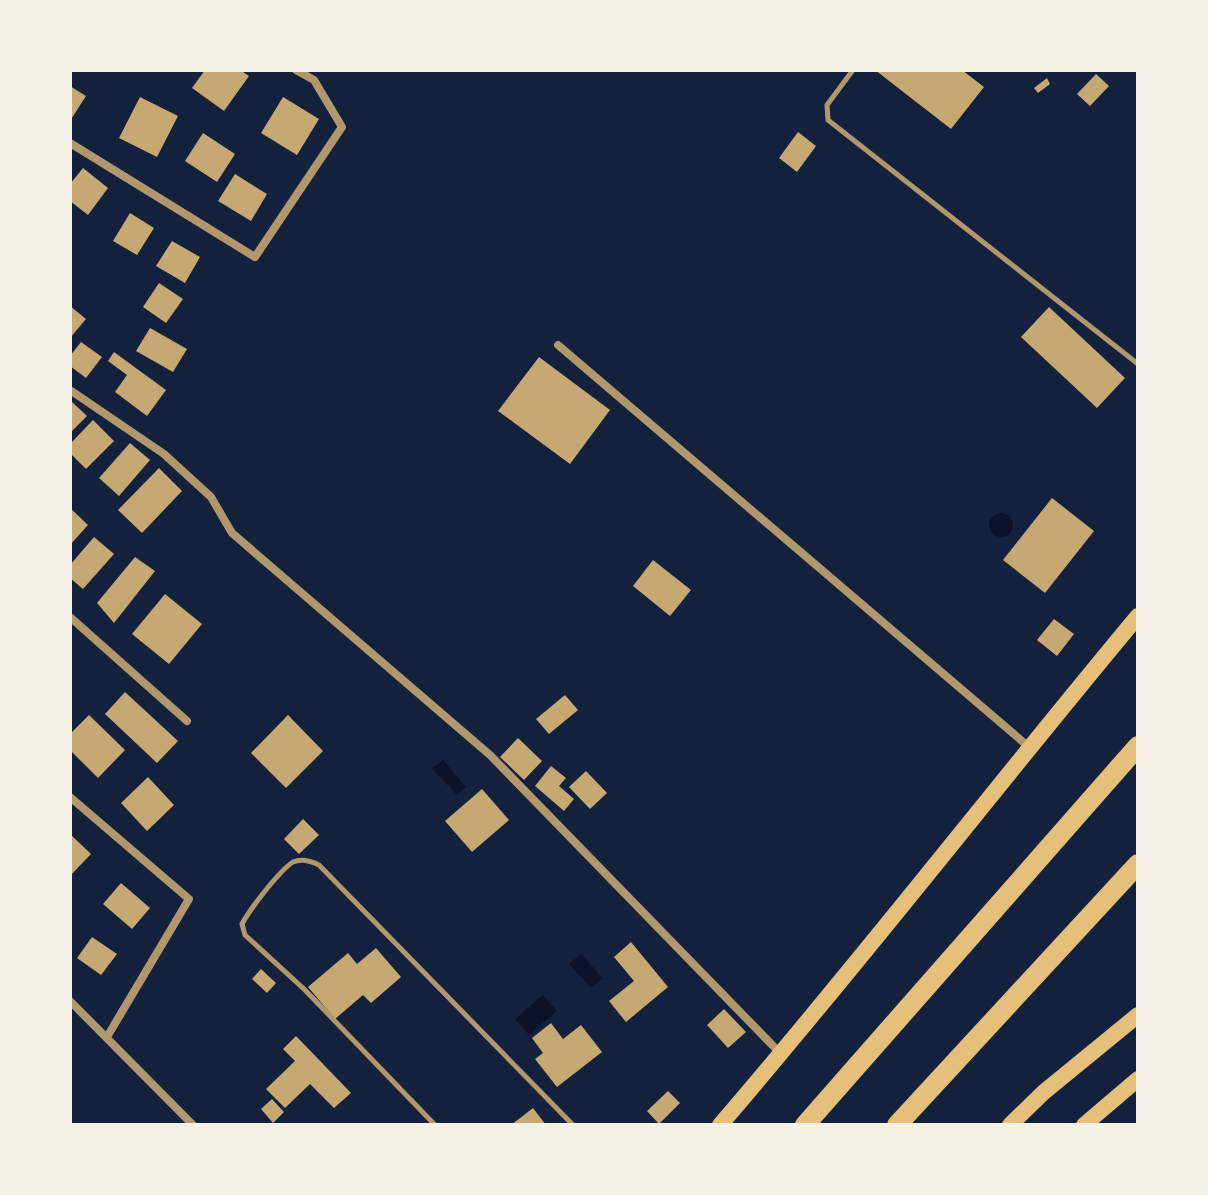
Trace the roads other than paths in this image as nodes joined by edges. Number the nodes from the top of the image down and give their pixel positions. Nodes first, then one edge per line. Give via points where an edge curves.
1 (296, 70) edge
2 (853, 70) edge
3 (70, 143) edge
4 (558, 345) dead end
5 (1138, 364) edge
6 (70, 390) edge
7 (1138, 616) edge
8 (70, 617) edge
9 (187, 721) dead end
10 (1138, 746) edge
11 (1029, 747) junction
12 (70, 797) edge
13 (1138, 864) edge
14 (70, 1001) edge
15 (1138, 1015) edge
16 (107, 1037) junction
17 (781, 1054) junction
18 (1138, 1079) edge
19 (193, 1125) edge
20 (435, 1125) edge
21 (573, 1125) edge
22 (720, 1125) edge
23 (805, 1125) edge
24 (897, 1125) edge
25 (1010, 1125) edge
26 (1084, 1125) edge

1 - 3 street via 314,80 342,127 255,257
2 - 5 lane via 827,105 828,120
4 - 11 street
6 - 17 street via 164,454 211,497 232,533 490,755
7 - 11 main road
8 - 9 street
10 - 23 highway
11 - 17 main road
12 - 16 street via 189,899
13 - 24 highway
14 - 16 street
15 - 25 main road
16 - 19 street
17 - 22 main road
18 - 26 main road
20 - 21 lane via 245,935 242,924 252,905 294,862 319,865

